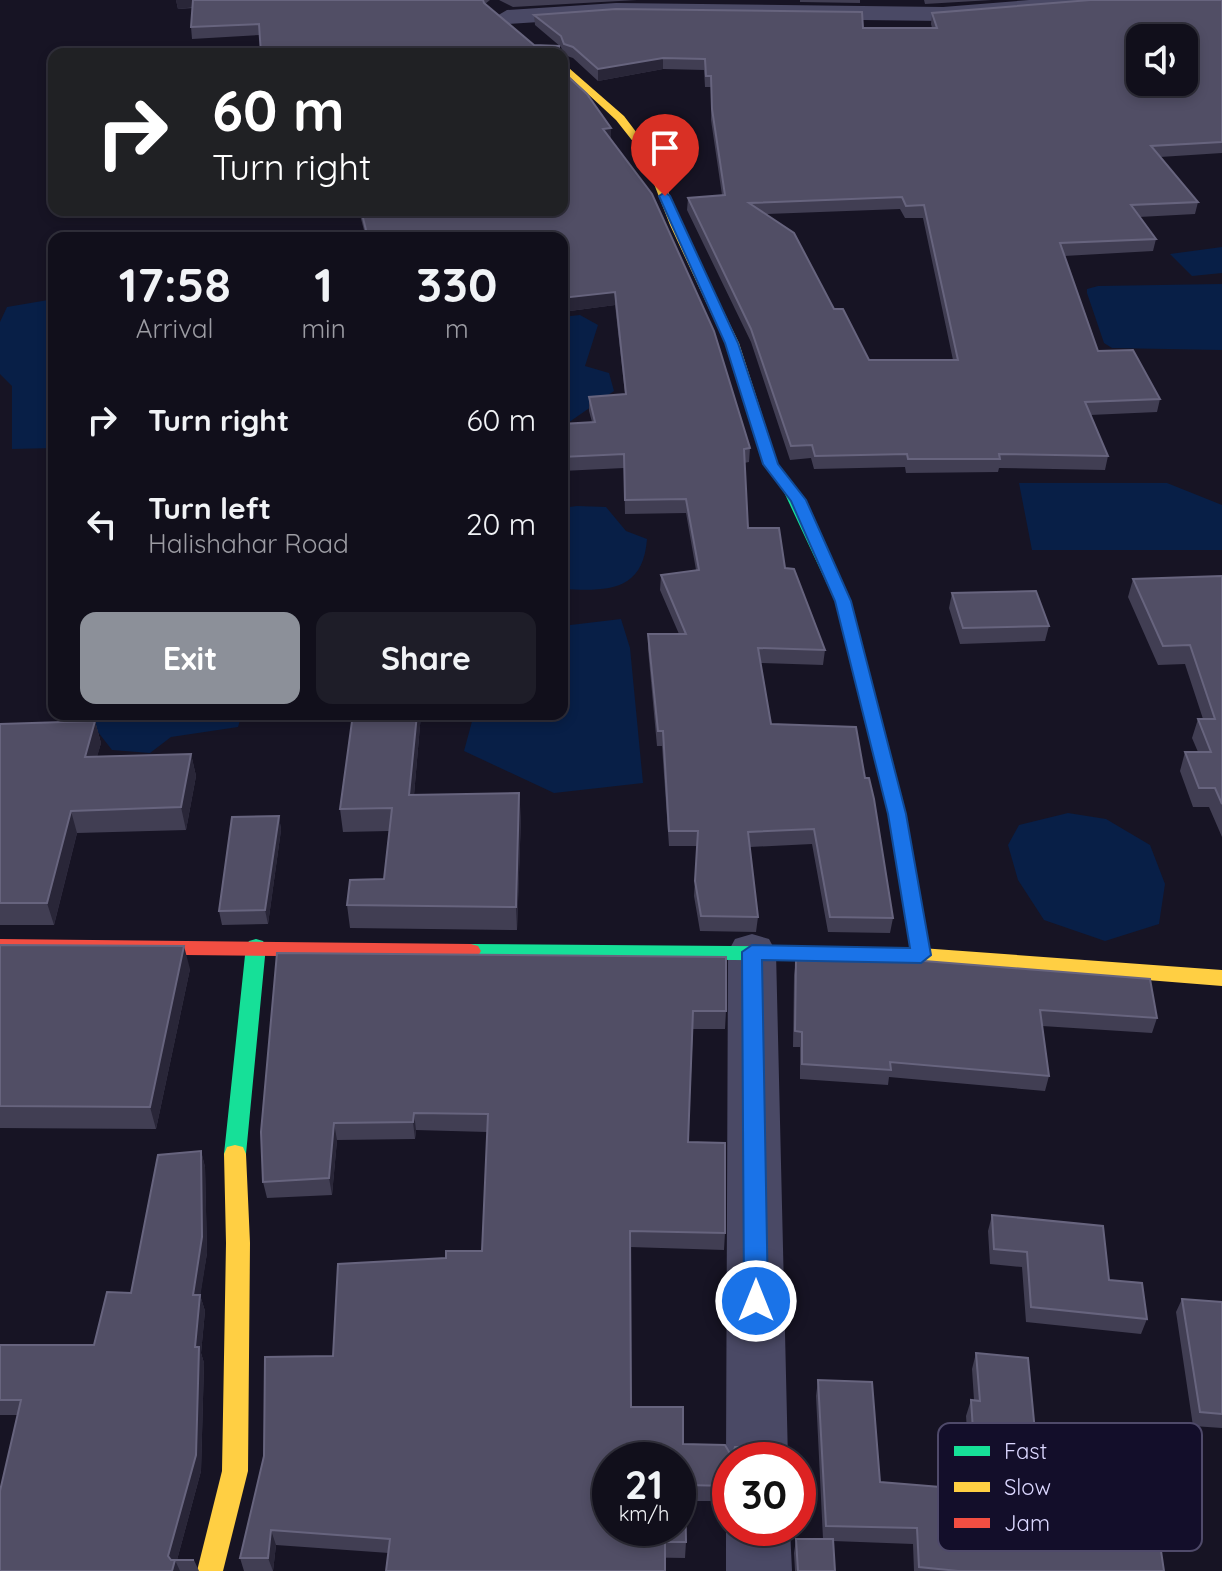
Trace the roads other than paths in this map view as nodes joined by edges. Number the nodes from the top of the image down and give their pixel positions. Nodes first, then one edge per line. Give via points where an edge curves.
1 (487, 0) edge
2 (1111, 0) edge
3 (507, 17) junction
4 (543, 48) edge
5 (568, 70) edge
6 (0, 946) edge
7 (256, 946) junction
8 (752, 952) junction
9 (921, 955) junction
10 (1222, 978) edge
11 (757, 1442) edge
12 (758, 1546) edge
13 (210, 1571) edge
14 (759, 1571) edge

1 - 3 street
2 - 3 street via 943,14 606,10
3 - 4 street
5 - 9 street via 620,118 647,153 732,343 771,464 798,500 843,601 897,814
6 - 7 street
7 - 8 street
7 - 13 street via 235,1149 235,1471
8 - 9 street
8 - 11 street
9 - 10 street
12 - 14 street

